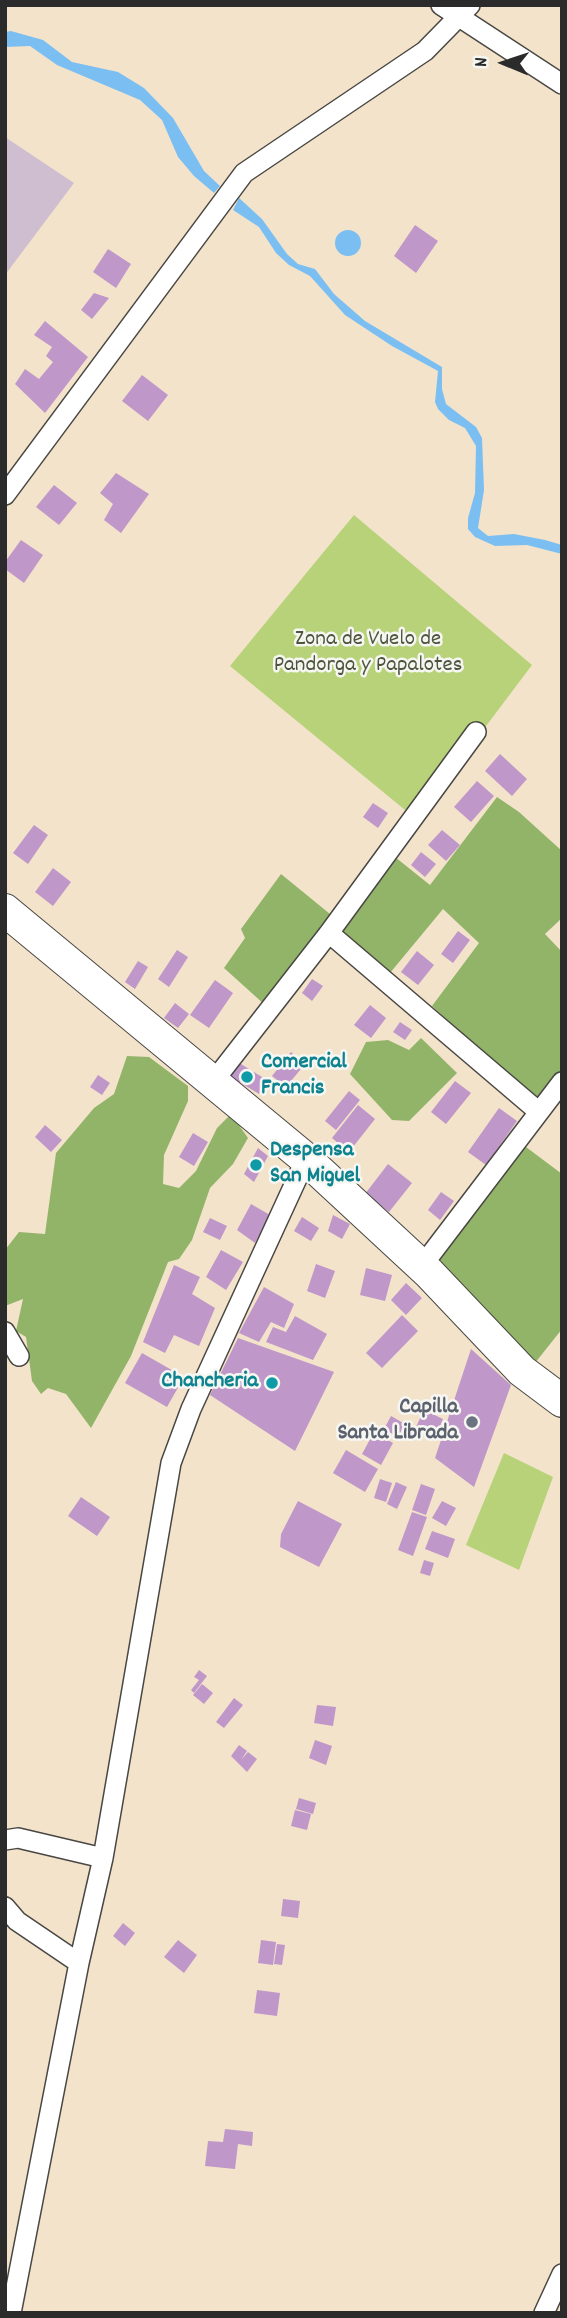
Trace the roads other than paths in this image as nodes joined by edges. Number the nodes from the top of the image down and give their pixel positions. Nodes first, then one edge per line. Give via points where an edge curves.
1 (441, 5) edge
2 (465, 11) edge
3 (562, 84) edge
4 (5, 495) edge
5 (476, 732) dead end
6 (5, 910) edge
7 (329, 933) junction
8 (213, 1082) junction
9 (562, 1082) edge
10 (539, 1112) junction
11 (306, 1159) junction
12 (422, 1266) junction
13 (5, 1332) edge
14 (19, 1356) dead end
15 (562, 1401) edge
16 (5, 1840) edge
17 (103, 1858) junction
18 (5, 1907) edge
19 (79, 1963) junction
20 (562, 2274) edge
21 (12, 2313) edge
22 (544, 2313) edge

1 - 2 street
2 - 3 street
2 - 4 street via 425,51 244,173
5 - 7 street
6 - 8 main road
7 - 8 street
7 - 10 street
8 - 11 main road
9 - 10 street
10 - 12 street
11 - 12 main road
11 - 17 street via 171,1462
12 - 15 main road via 522,1371
13 - 14 street
16 - 17 street via 18,1838
17 - 19 street
18 - 19 street via 17,1922
19 - 21 street
20 - 22 street

